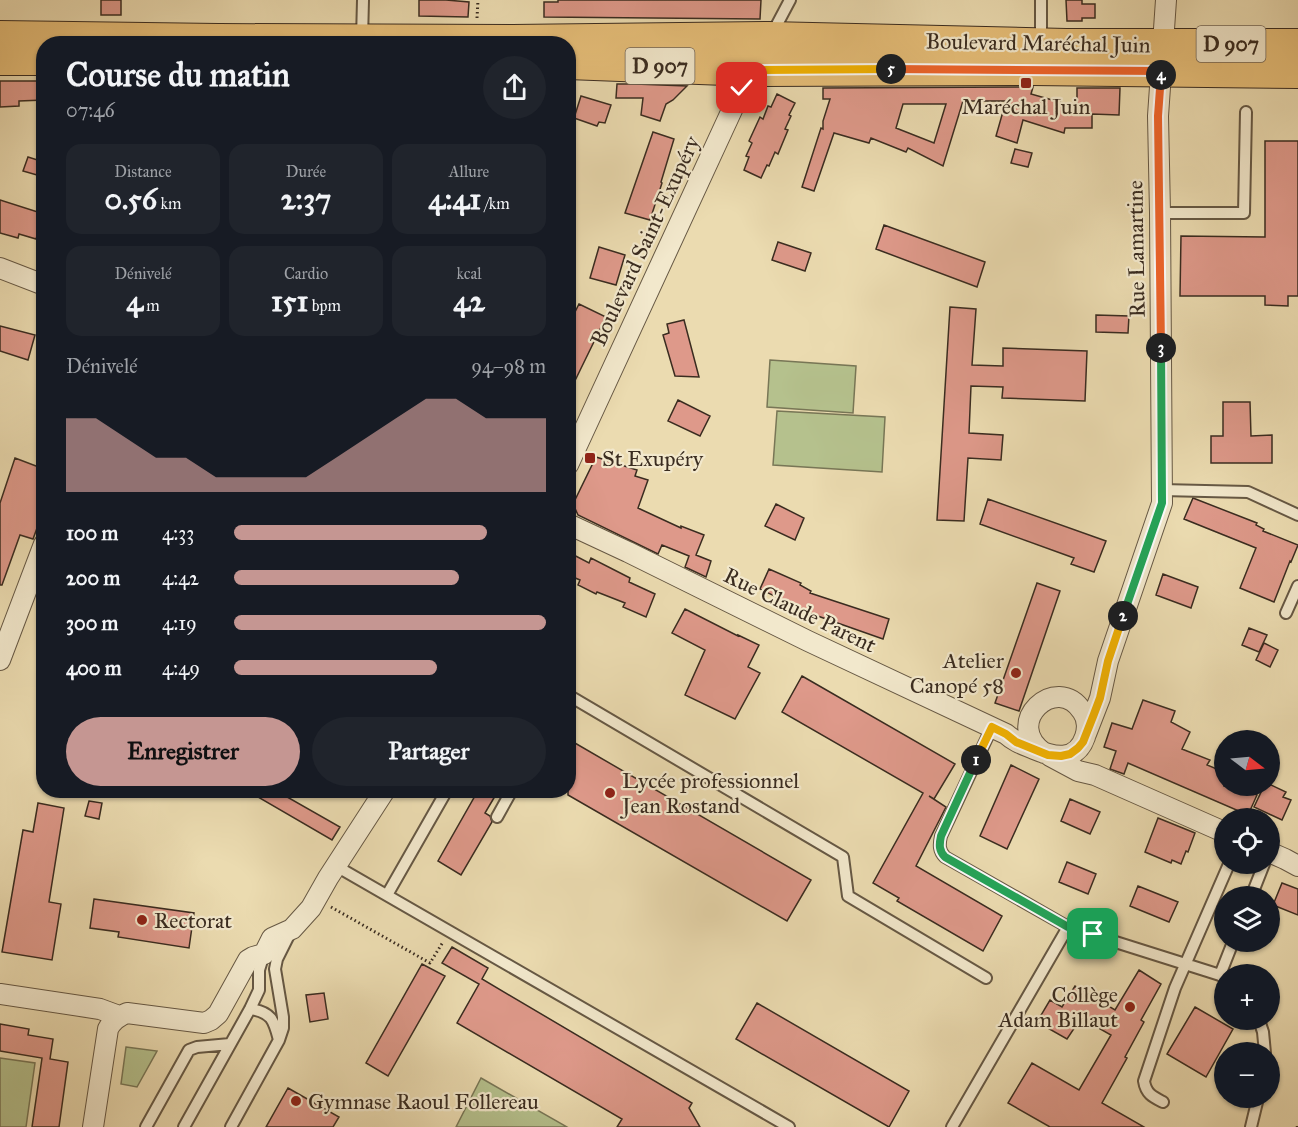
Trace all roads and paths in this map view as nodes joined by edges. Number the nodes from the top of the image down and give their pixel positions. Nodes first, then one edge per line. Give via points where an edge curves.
1 (363, 0) edge
2 (790, 0) edge
3 (1041, 0) edge
4 (1166, 0) edge
5 (362, 36) edge
6 (0, 37) edge
7 (36, 37) edge
8 (576, 43) edge
9 (1298, 45) edge
10 (754, 52) junction
11 (1298, 52) edge
12 (1032, 53) junction
13 (1162, 58) junction
14 (36, 59) edge
15 (0, 60) edge
16 (576, 63) edge
17 (1298, 72) edge
18 (1246, 112) dead end
19 (1160, 213) junction
20 (0, 268) edge
21 (36, 282) edge
22 (576, 448) edge
23 (1162, 490) junction
24 (1298, 515) edge
25 (576, 528) edge
26 (36, 565) edge
27 (1298, 586) edge
28 (1286, 613) dead end
29 (0, 660) edge
30 (1108, 661) junction
31 (576, 700) edge
32 (1072, 701) junction
33 (992, 727) junction
34 (1082, 741) junction
35 (1046, 754) junction
36 (1095, 775) junction
37 (380, 798) edge
38 (442, 798) edge
39 (508, 798) edge
40 (497, 817) dead end
41 (1214, 828) edge
42 (1280, 857) edge
43 (336, 866) junction
44 (1298, 867) edge
45 (1225, 874) edge
46 (387, 895) junction
47 (331, 907) dead end
48 (1068, 927) junction
49 (292, 930) junction
50 (450, 931) junction
51 (264, 954) junction
52 (1186, 964) junction
53 (1214, 974) edge
54 (986, 978) dead end
55 (0, 994) edge
56 (250, 1009) junction
57 (119, 1016) junction
58 (279, 1040) junction
59 (230, 1044) junction
60 (1163, 1102) dead end
61 (1256, 1108) edge
62 (93, 1127) edge
63 (146, 1127) edge
64 (184, 1127) edge
65 (231, 1127) edge
66 (789, 1127) edge
67 (952, 1127) edge
68 (1251, 1127) edge

1 - 5 lane
2 - 10 lane
3 - 12 lane
4 - 13 street, Rue Lamartine
6 - 7 main road, Boulevard Maréchal Juin / D 907
8 - 10 main road, Boulevard Maréchal Juin / D 907
9 - 13 main road, Boulevard Maréchal Juin / D 907
10 - 12 main road, Boulevard Maréchal Juin / D 907
10 - 16 main road, Boulevard Maréchal Juin / D 907
10 - 22 street, Boulevard Saint-Exupéry via 738,97
11 - 13 street, Boulevard Maréchal Juin via 1184,53
12 - 13 main road, Boulevard Maréchal Juin / D 907
13 - 17 main road, Boulevard Maréchal Juin / D 907
13 - 19 street, Rue Lamartine via 1158,116
14 - 15 main road
18 - 19 lane via 1244,213
19 - 23 street, Rue Lamartine
20 - 21 street
23 - 24 lane via 1248,492
23 - 30 street, Rue Lamartine via 1162,503
25 - 33 street, Rue Claude Parent
26 - 29 street
27 - 28 lane
30 - 32 street, Rue Lamartine via 1087,689
30 - 34 street, Rue Lamartine via 1100,698
31 - 54 lane via 843,857 848,896
32 - 34 street via 1085,716 1087,726
32 - 35 street via 1052,698 1040,703 1032,713 1030,736
33 - 35 street, Rue Claude Parent
33 - 48 lane via 941,836 940,849 945,857
34 - 35 street via 1070,754
34 - 36 street, Rue Claude Parent via 1078,757
35 - 36 street, Rue Claude Parent via 1078,771
36 - 41 street, Rue Claude Parent
37 - 43 street
38 - 46 lane
39 - 40 lane
42 - 44 street
43 - 46 lane
43 - 49 street via 311,908
45 - 52 lane
46 - 50 lane
47 - 50 path via 430,963
48 - 52 lane
48 - 67 lane
49 - 51 street via 272,938
49 - 58 lane via 277,959 283,1017
50 - 66 lane
51 - 56 lane via 259,990
51 - 57 street via 248,960 218,1014 204,1023 127,1013
52 - 53 lane
52 - 60 lane via 1144,1081 1147,1092
55 - 57 street via 100,1009
56 - 58 lane via 262,1010 269,1016
56 - 59 lane
57 - 62 street via 108,1029
58 - 65 lane
59 - 63 lane via 189,1050
59 - 64 lane
61 - 68 lane

